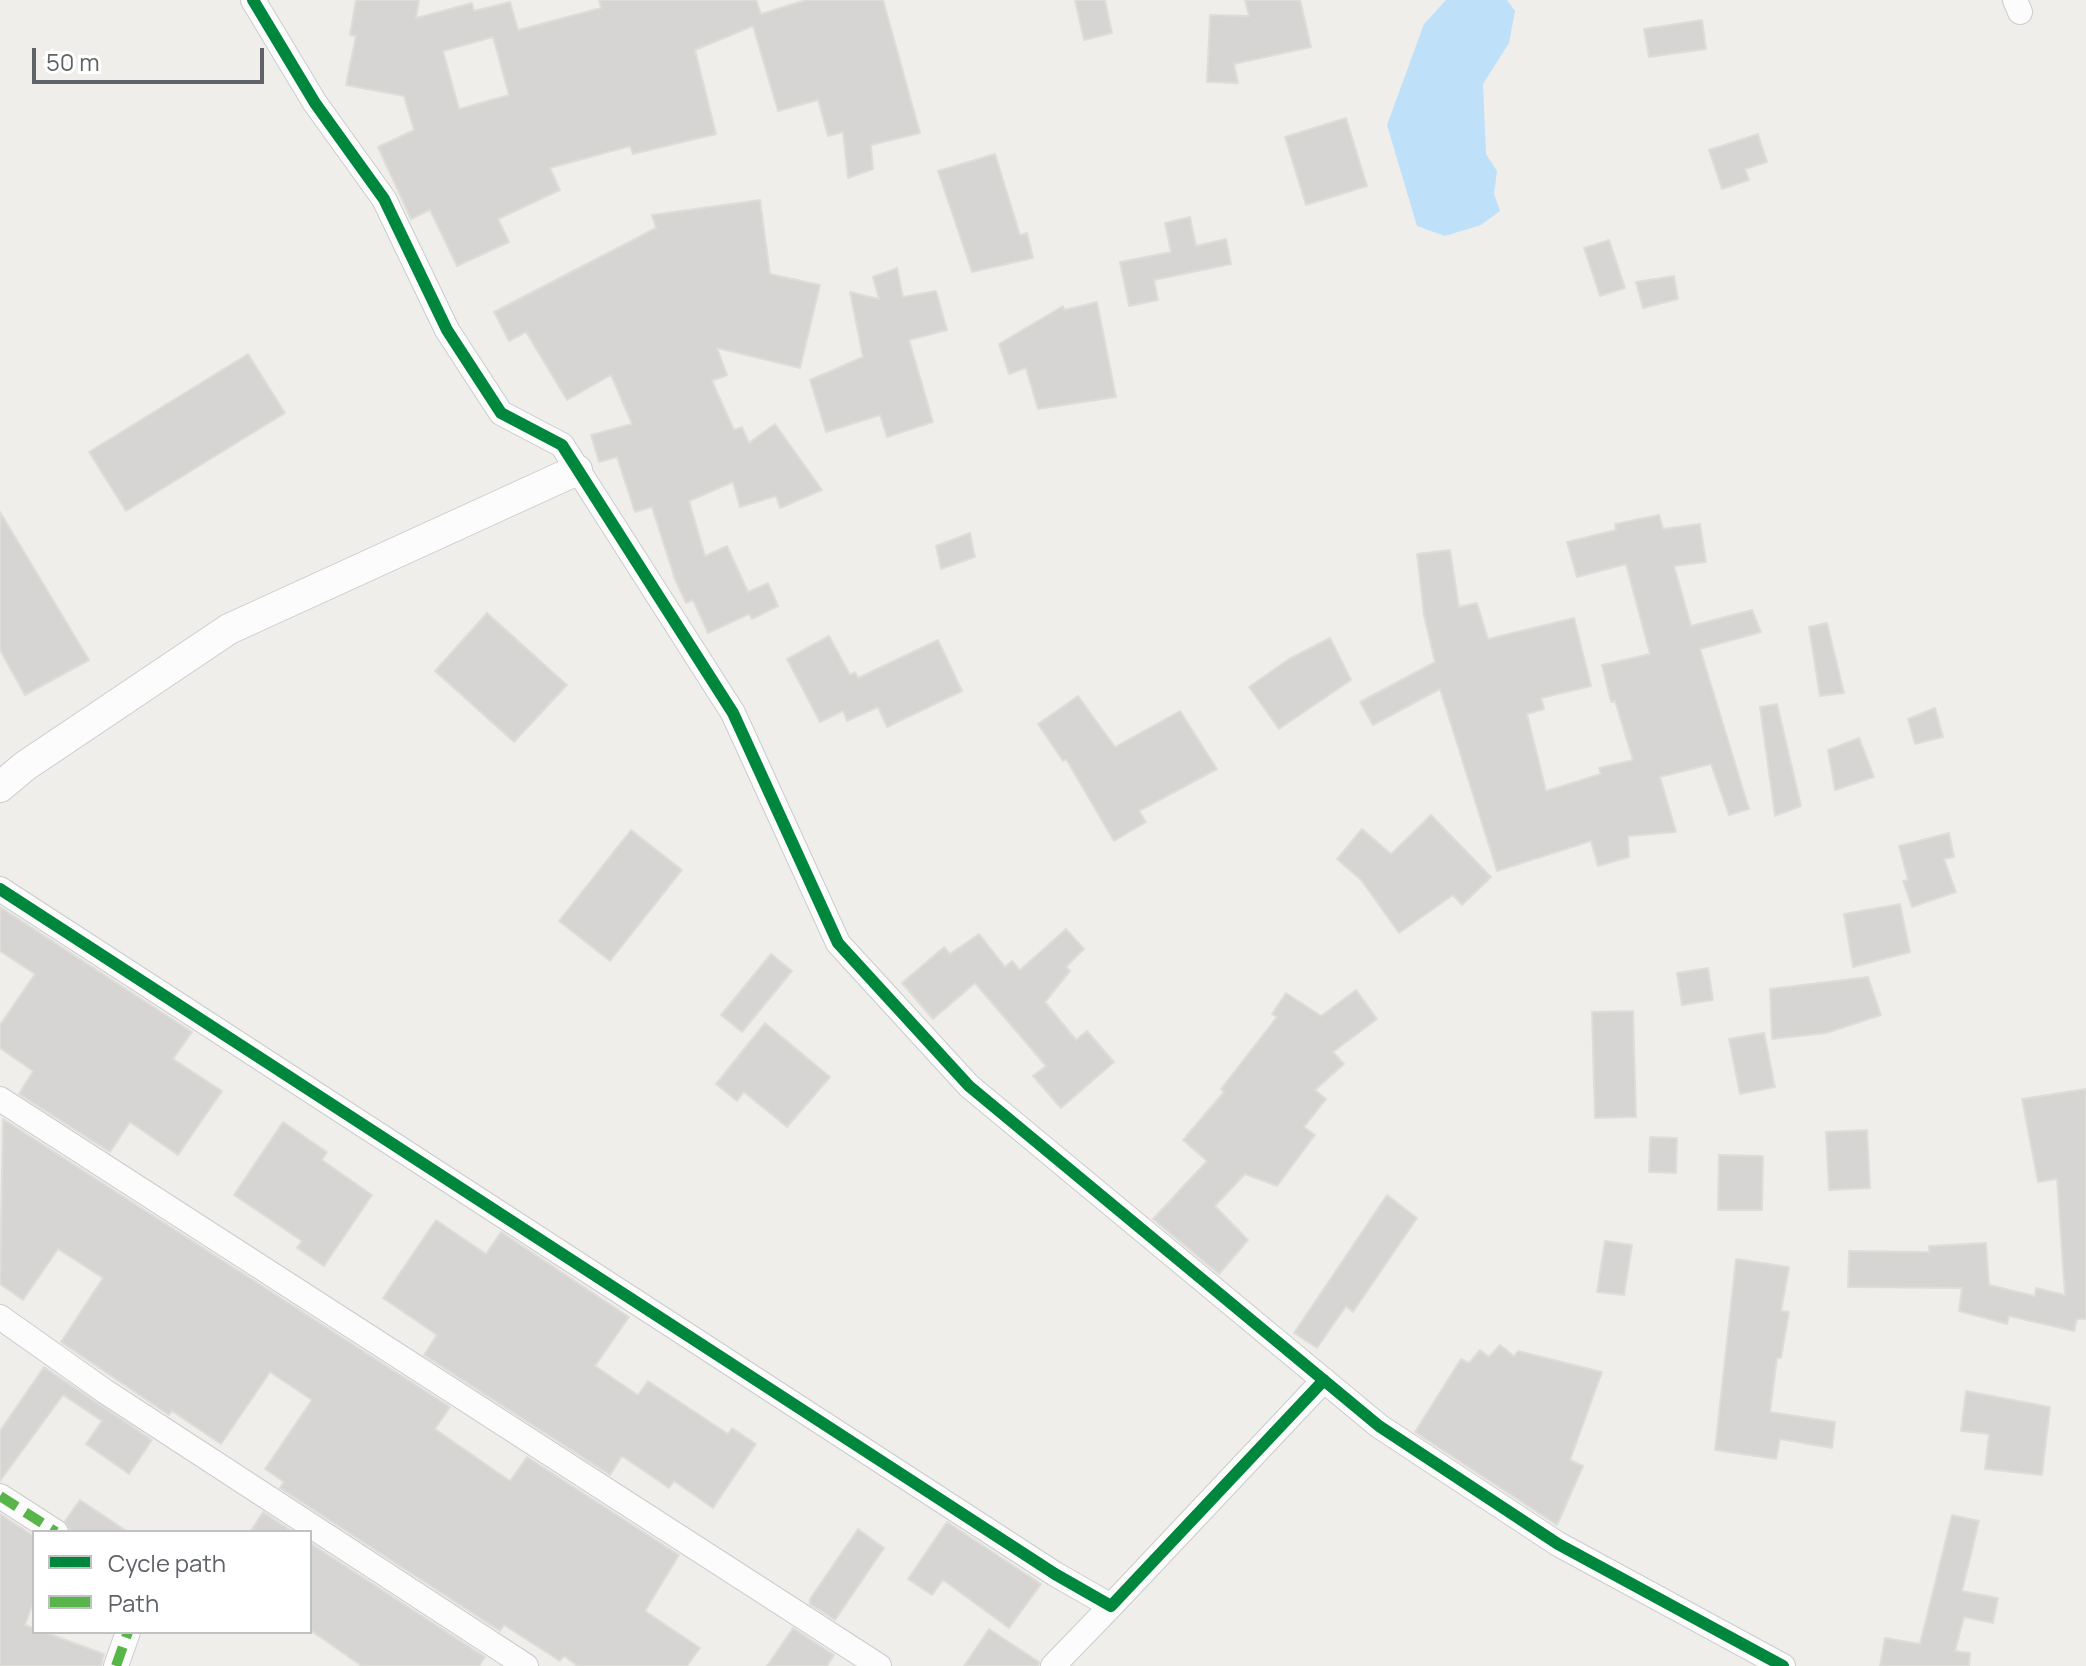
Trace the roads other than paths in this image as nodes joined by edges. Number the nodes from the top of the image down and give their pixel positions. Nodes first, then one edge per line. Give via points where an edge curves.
1 (253, 0) edge
2 (577, 470) junction
3 (0, 787) edge
4 (0, 889) edge
5 (0, 1099) edge
6 (0, 1317) edge
7 (1324, 1380) junction
8 (0, 1496) edge
9 (53, 1530) edge
10 (1111, 1606) junction
11 (127, 1634) edge
12 (116, 1666) edge
13 (526, 1666) edge
14 (879, 1666) edge
15 (1053, 1666) edge
16 (1783, 1666) edge

1 - 2 street via 315,103 384,199 447,330 501,413 562,445
2 - 3 street via 229,629
2 - 7 street via 733,713 838,943 969,1086
4 - 10 street
5 - 14 street
6 - 13 street
7 - 10 street
7 - 16 street via 1379,1426 1558,1544
8 - 9 street
10 - 15 street
11 - 12 street

